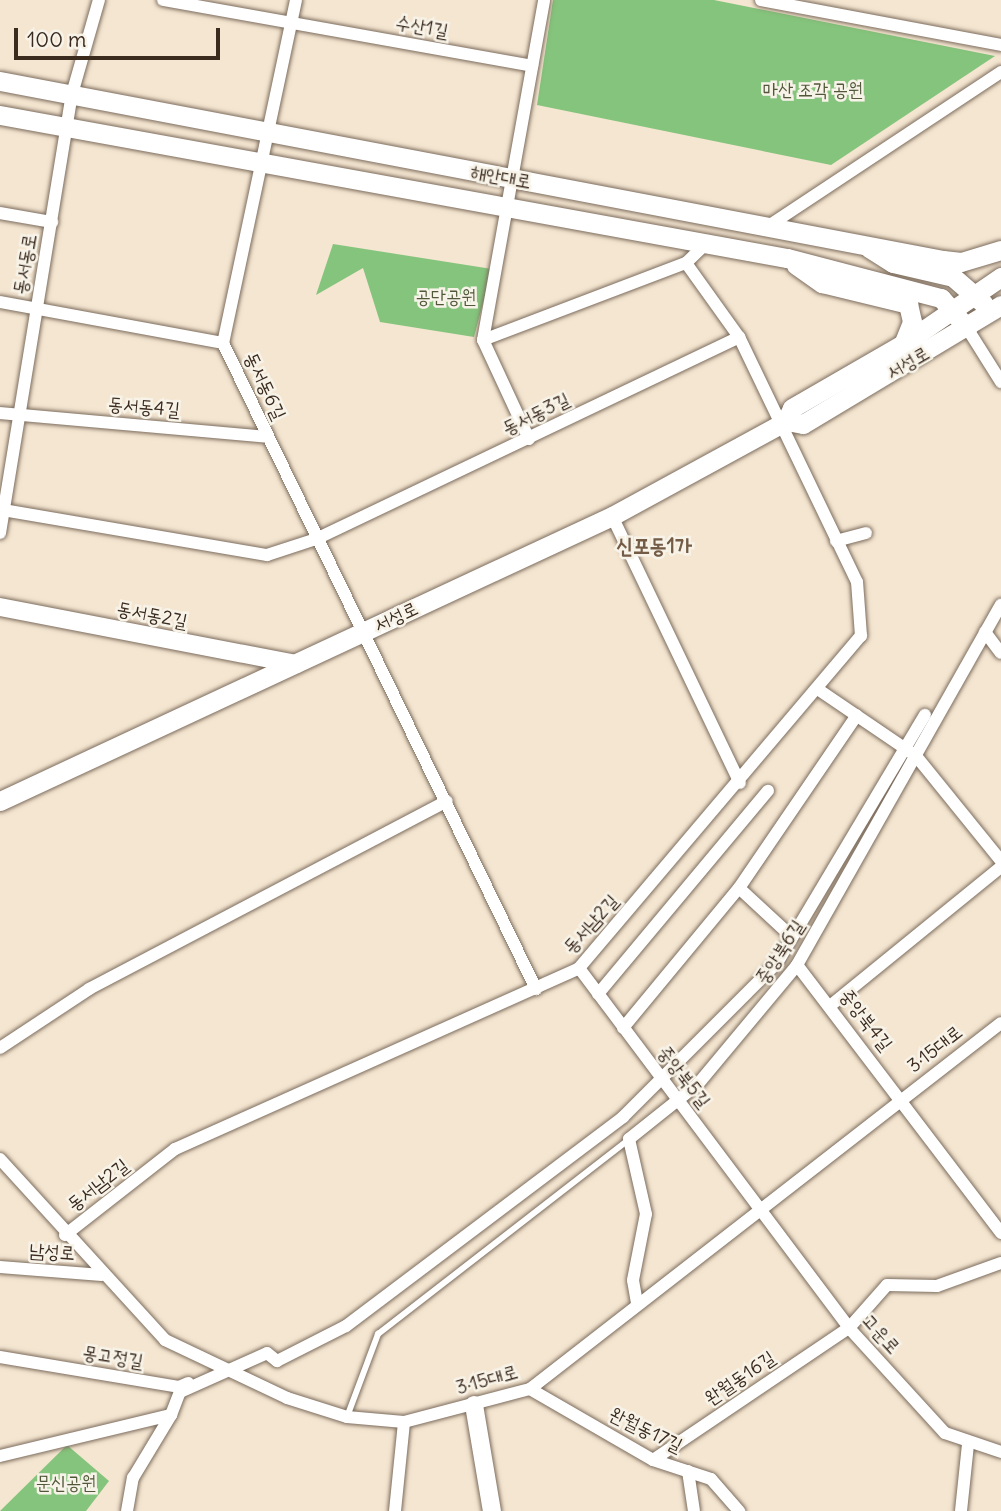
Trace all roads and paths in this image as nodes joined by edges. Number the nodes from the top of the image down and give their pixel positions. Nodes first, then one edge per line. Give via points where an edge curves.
1 (99, 0) edge
2 (163, 0) edge
3 (296, 0) edge
4 (544, 0) edge
5 (761, 0) edge
6 (292, 23) junction
7 (1001, 45) edge
8 (532, 66) junction
9 (1001, 72) edge
10 (0, 81) edge
11 (72, 94) junction
12 (0, 115) edge
13 (67, 126) junction
14 (267, 134) junction
15 (261, 161) junction
16 (513, 180) junction
17 (509, 210) junction
18 (0, 213) edge
19 (52, 222) junction
20 (770, 225) junction
21 (857, 241) junction
22 (706, 244) junction
23 (1001, 250) edge
24 (787, 258) junction
25 (686, 263) junction
26 (1001, 276) edge
27 (976, 293) junction
28 (0, 302) edge
29 (955, 308) junction
30 (37, 309) junction
31 (995, 309) edge
32 (967, 328) junction
33 (739, 337) junction
34 (483, 340) junction
35 (223, 343) junction
36 (903, 345) junction
37 (1001, 382) edge
38 (0, 413) edge
39 (18, 416) junction
40 (782, 424) junction
41 (267, 437) junction
42 (529, 439) junction
43 (3, 510) junction
44 (612, 516) junction
45 (0, 533) edge
46 (866, 533) dead end
47 (316, 539) junction
48 (836, 541) junction
49 (1001, 605) edge
50 (0, 607) edge
51 (985, 632) junction
52 (363, 633) junction
53 (1001, 653) edge
54 (297, 664) junction
55 (819, 690) junction
56 (857, 715) junction
57 (925, 715) dead end
58 (906, 747) junction
59 (916, 756) junction
60 (740, 783) junction
61 (768, 791) dead end
62 (0, 800) edge
63 (447, 800) junction
64 (1001, 861) edge
65 (1001, 867) edge
66 (739, 888) junction
67 (792, 937) junction
68 (797, 965) junction
69 (579, 968) junction
70 (536, 989) junction
71 (598, 994) junction
72 (831, 1005) junction
73 (1001, 1023) edge
74 (623, 1028) junction
75 (0, 1048) edge
76 (661, 1082) junction
77 (678, 1097) junction
78 (902, 1099) junction
79 (629, 1139) junction
80 (0, 1158) edge
81 (758, 1209) junction
82 (1001, 1233) edge
83 (65, 1235) junction
84 (1001, 1263) edge
85 (0, 1267) edge
86 (102, 1275) junction
87 (637, 1303) junction
88 (849, 1328) junction
89 (0, 1357) edge
90 (221, 1372) junction
91 (530, 1389) junction
92 (474, 1405) junction
93 (171, 1415) junction
94 (347, 1417) junction
95 (404, 1422) junction
96 (968, 1444) junction
97 (1001, 1452) edge
98 (0, 1456) edge
99 (653, 1460) junction
100 (688, 1471) junction
101 (127, 1511) edge
102 (396, 1511) edge
103 (492, 1511) edge
104 (694, 1511) edge
105 (739, 1511) edge
106 (961, 1511) edge

1 - 11 street, 동서동로
2 - 6 street, 수산1길
3 - 6 street, 동서동6길
4 - 8 street
5 - 7 street
6 - 8 street, 수산1길
6 - 14 street, 동서동6길
8 - 16 street
9 - 20 street
10 - 11 main road, 해안대로
11 - 13 street, 동서동로
11 - 14 main road, 해안대로
12 - 13 main road, 해안대로
13 - 15 main road, 해안대로
13 - 19 street, 동서동로
14 - 15 street, 동서동6길
14 - 16 main road, 해안대로
15 - 17 main road, 해안대로
15 - 35 street, 동서동6길
16 - 17 street
16 - 20 main road, 해안대로
17 - 22 main road, 해안대로
17 - 34 street
18 - 19 street
19 - 30 street, 동서동로
20 - 21 main road, 해안대로
21 - 23 main road, 해안대로 via 961,262
21 - 27 main road via 893,263 953,278
22 - 24 main road, 해안대로
22 - 25 street
24 - 29 main road, 해안대로 via 921,290
24 - 36 main road via 821,283 908,304 912,322
25 - 33 street
25 - 34 street
26 - 27 main road
27 - 29 main road
27 - 31 main road
28 - 30 street
29 - 32 main road
29 - 36 main road, 서성로
30 - 35 street
30 - 39 street, 동서동로
31 - 32 main road, 서성로
32 - 37 street
32 - 40 main road, 서성로 via 803,424
33 - 40 street
33 - 42 street, 동서동3길
34 - 42 street
35 - 41 street, 동서동6길
36 - 40 main road, 서성로 via 792,408
38 - 39 street, 동서동4길
39 - 41 street, 동서동4길
39 - 43 street, 동서동로
40 - 44 main road, 서성로
40 - 48 street, 동서남2길
41 - 47 street, 동서동6길
42 - 47 street, 동서동3길
43 - 45 street, 동서동로
43 - 47 street via 267,555
44 - 52 main road, 서성로
44 - 60 street
46 - 48 street
47 - 52 street, 동서동6길
48 - 55 street, 동서남2길 via 857,582 861,636
49 - 51 street, 중앙북6길
50 - 54 main road, 동서동2길
51 - 53 street
51 - 59 street, 중앙북6길
52 - 54 main road, 서성로
52 - 63 street, 동서동6길
54 - 62 main road, 서성로
55 - 56 street
55 - 60 street, 동서남2길
56 - 58 street
56 - 66 street
57 - 58 street
58 - 59 street
58 - 67 street
59 - 64 street
59 - 68 street, 중앙북6길
60 - 69 street, 동서남2길
61 - 71 street
63 - 70 street, 동서동6길
63 - 75 street via 89,989
65 - 72 street
66 - 67 street
66 - 74 street
67 - 76 street via 777,963
68 - 72 street, 중앙북4길
68 - 77 street, 중앙북6길 via 746,1034
69 - 70 street, 동서남2길
69 - 71 street, 중앙북5길
70 - 83 street, 동서남2길 via 175,1149
71 - 74 street, 중앙북5길
72 - 78 street, 중앙북4길
73 - 78 street, 3·15대로
74 - 76 street, 중앙북5길
76 - 77 street, 중앙북5길
76 - 90 street via 346,1326 277,1362 267,1353
77 - 79 street, 중앙북6길
77 - 81 street, 중앙북5길
78 - 81 street, 3·15대로
78 - 82 street, 중앙북4길
79 - 87 street via 646,1214 633,1280
79 - 94 lane via 391,1321 378,1334
80 - 83 street, 3·15대로
81 - 87 street, 3·15대로
81 - 88 street, 고운로
83 - 86 street, 3·15대로
84 - 88 street, 완월동16길 via 937,1286 887,1285
85 - 86 street, 남성로
86 - 90 street, 3·15대로 via 165,1340
87 - 91 street, 3·15대로
88 - 96 street, 고운로 via 945,1433
88 - 99 street, 완월동16길
89 - 90 street, 몽고정길 via 179,1387
90 - 93 street via 180,1392
90 - 94 street, 3·15대로
91 - 92 street, 3·15대로
91 - 99 street, 완월동17길
92 - 95 street, 3·15대로
92 - 103 main road
93 - 98 street
93 - 101 street via 133,1478
94 - 95 street, 3·15대로
95 - 102 street
96 - 97 street, 고운로
96 - 106 street
99 - 100 street, 완월동17길
100 - 104 street
100 - 105 street, 완월동17길 via 711,1479

